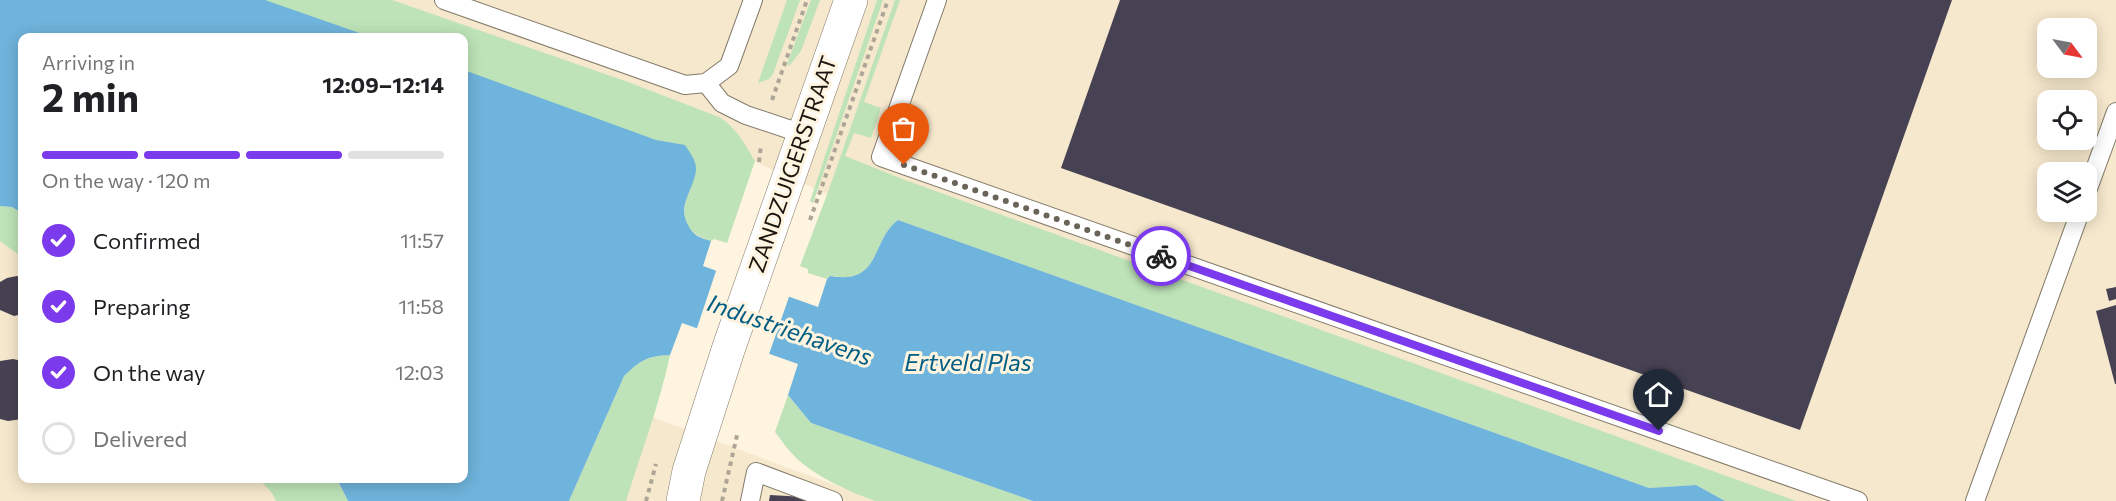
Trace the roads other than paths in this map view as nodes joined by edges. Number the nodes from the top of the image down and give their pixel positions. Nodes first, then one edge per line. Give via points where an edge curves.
1 (444, 0) edge
2 (753, 0) edge
3 (850, 0) edge
4 (937, 0) edge
5 (706, 83) junction
6 (2116, 112) edge
7 (803, 134) junction
8 (2097, 164) edge
9 (2076, 222) edge
10 (827, 500) edge
11 (683, 501) edge
12 (750, 501) edge
13 (1858, 501) edge
14 (1975, 501) edge

1 - 5 lane via 685,85
2 - 5 lane via 729,66
3 - 7 main road, ZANDZUIGERSTRAAT
4 - 13 lane via 881,157
5 - 7 lane via 722,103 755,119
6 - 8 lane
7 - 11 main road, ZANDZUIGERSTRAAT via 729,347
9 - 14 lane
10 - 12 lane via 756,472

